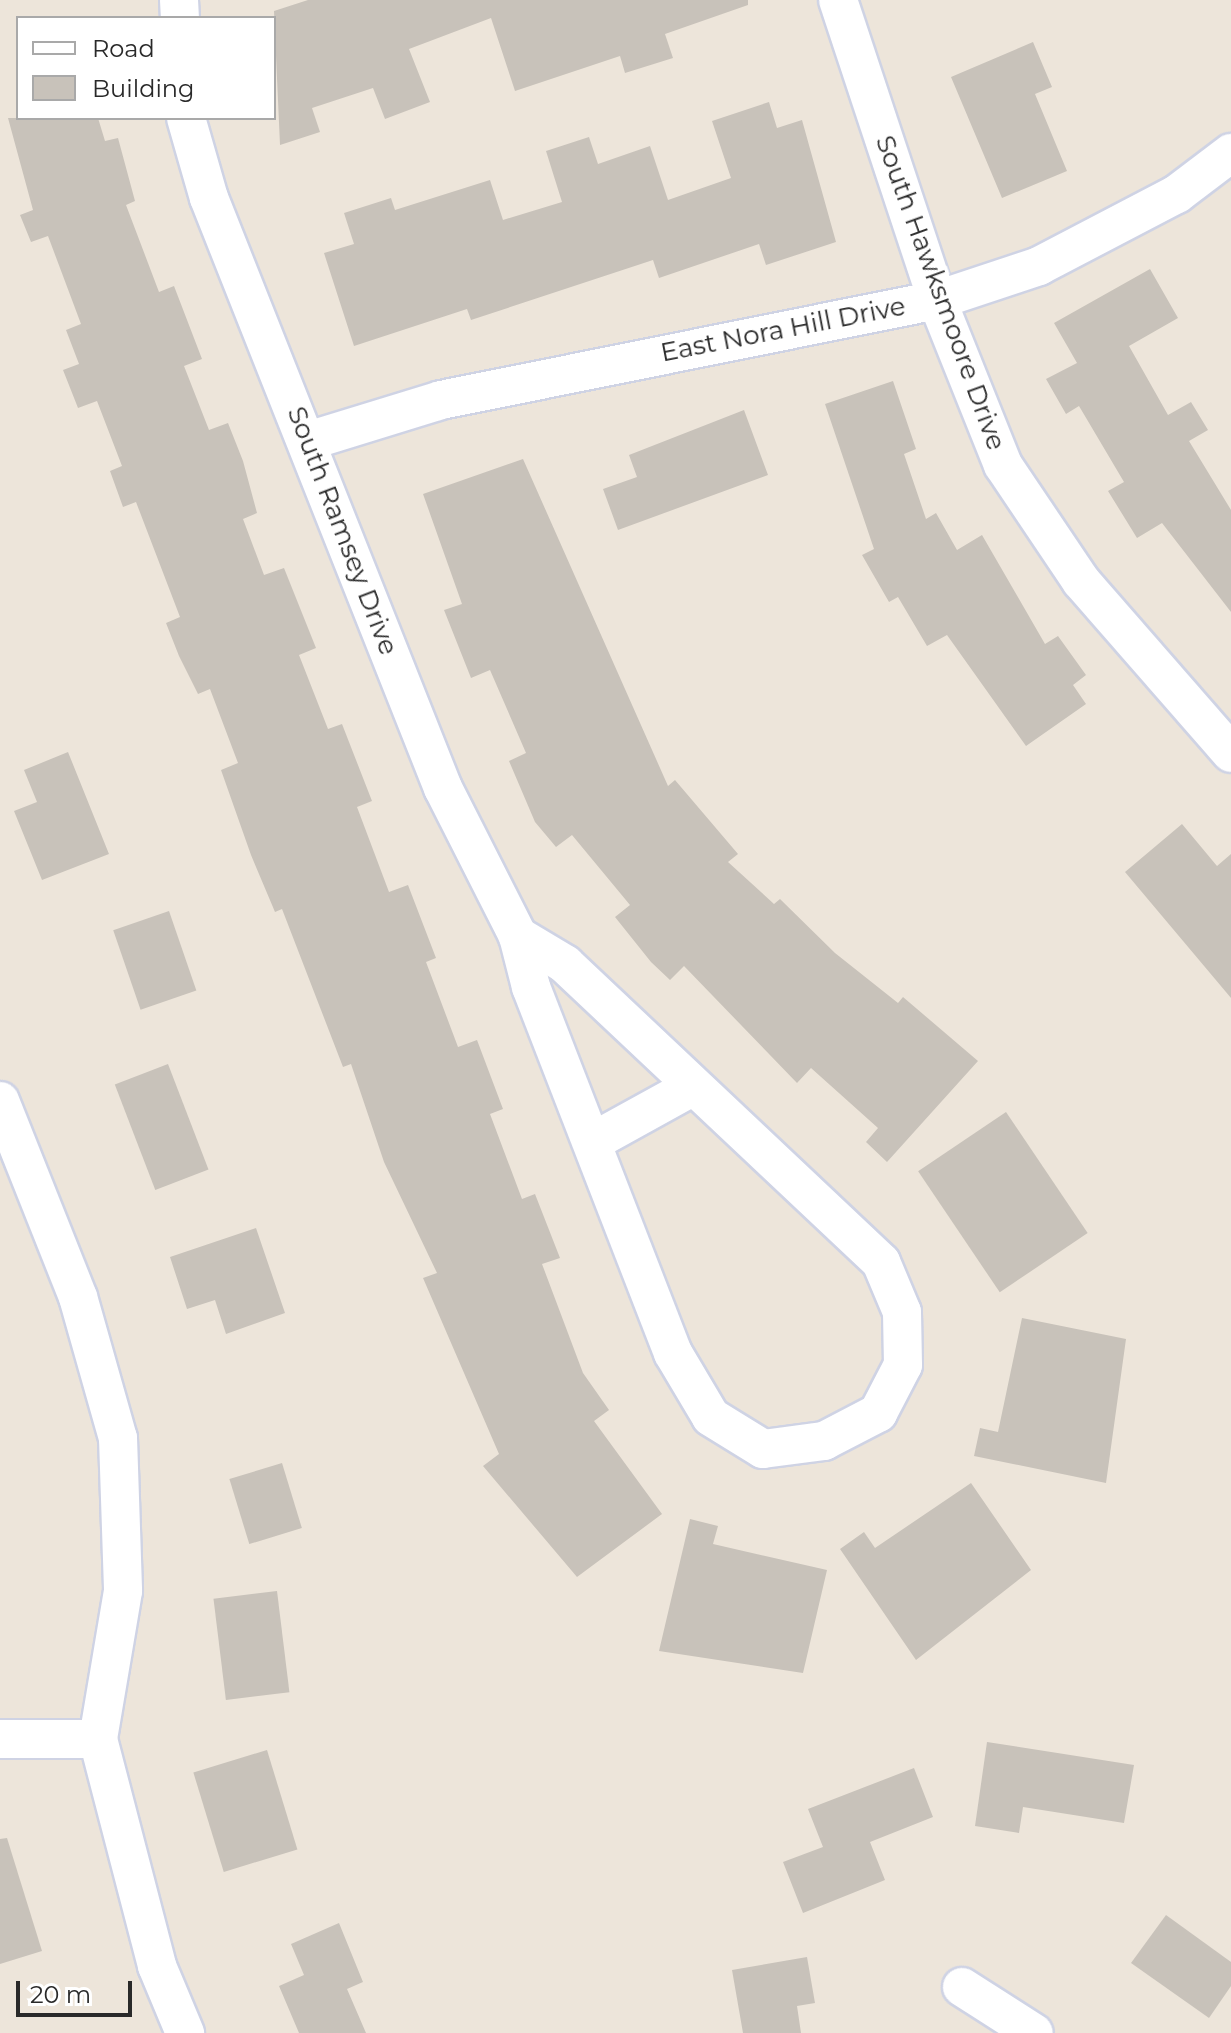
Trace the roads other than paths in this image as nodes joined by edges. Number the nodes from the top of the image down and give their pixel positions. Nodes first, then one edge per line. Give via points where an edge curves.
1 (838, 0) edge
2 (187, 120) edge
3 (1231, 153) edge
4 (937, 300) junction
5 (308, 441) junction
6 (1231, 753) edge
7 (518, 936) junction
8 (690, 1088) junction
9 (0, 1101) edge
10 (594, 1141) junction
11 (0, 1739) edge
12 (98, 1739) junction
13 (962, 1987) dead end
14 (185, 2033) edge
15 (1034, 2033) edge

1 - 4 street, South Hawksmoore Drive
2 - 5 street, South Ramsey Drive via 209,198
3 - 4 street, East Nora Hill Drive via 1177,194 1039,266
4 - 5 street, East Nora Hill Drive via 441,400
4 - 6 street, South Hawksmoore Drive via 1003,465 1081,581
5 - 7 street, South Ramsey Drive via 443,788
7 - 8 street, South Ramsey Drive via 565,964
7 - 10 street, South Ramsey Drive via 531,987
8 - 10 street
8 - 10 street, South Ramsey Drive via 881,1262 902,1312 903,1365 878,1413 824,1441 763,1449 711,1417 673,1353
9 - 12 street via 78,1297 118,1438 123,1591
11 - 12 street
12 - 14 street via 157,1966
13 - 15 street

